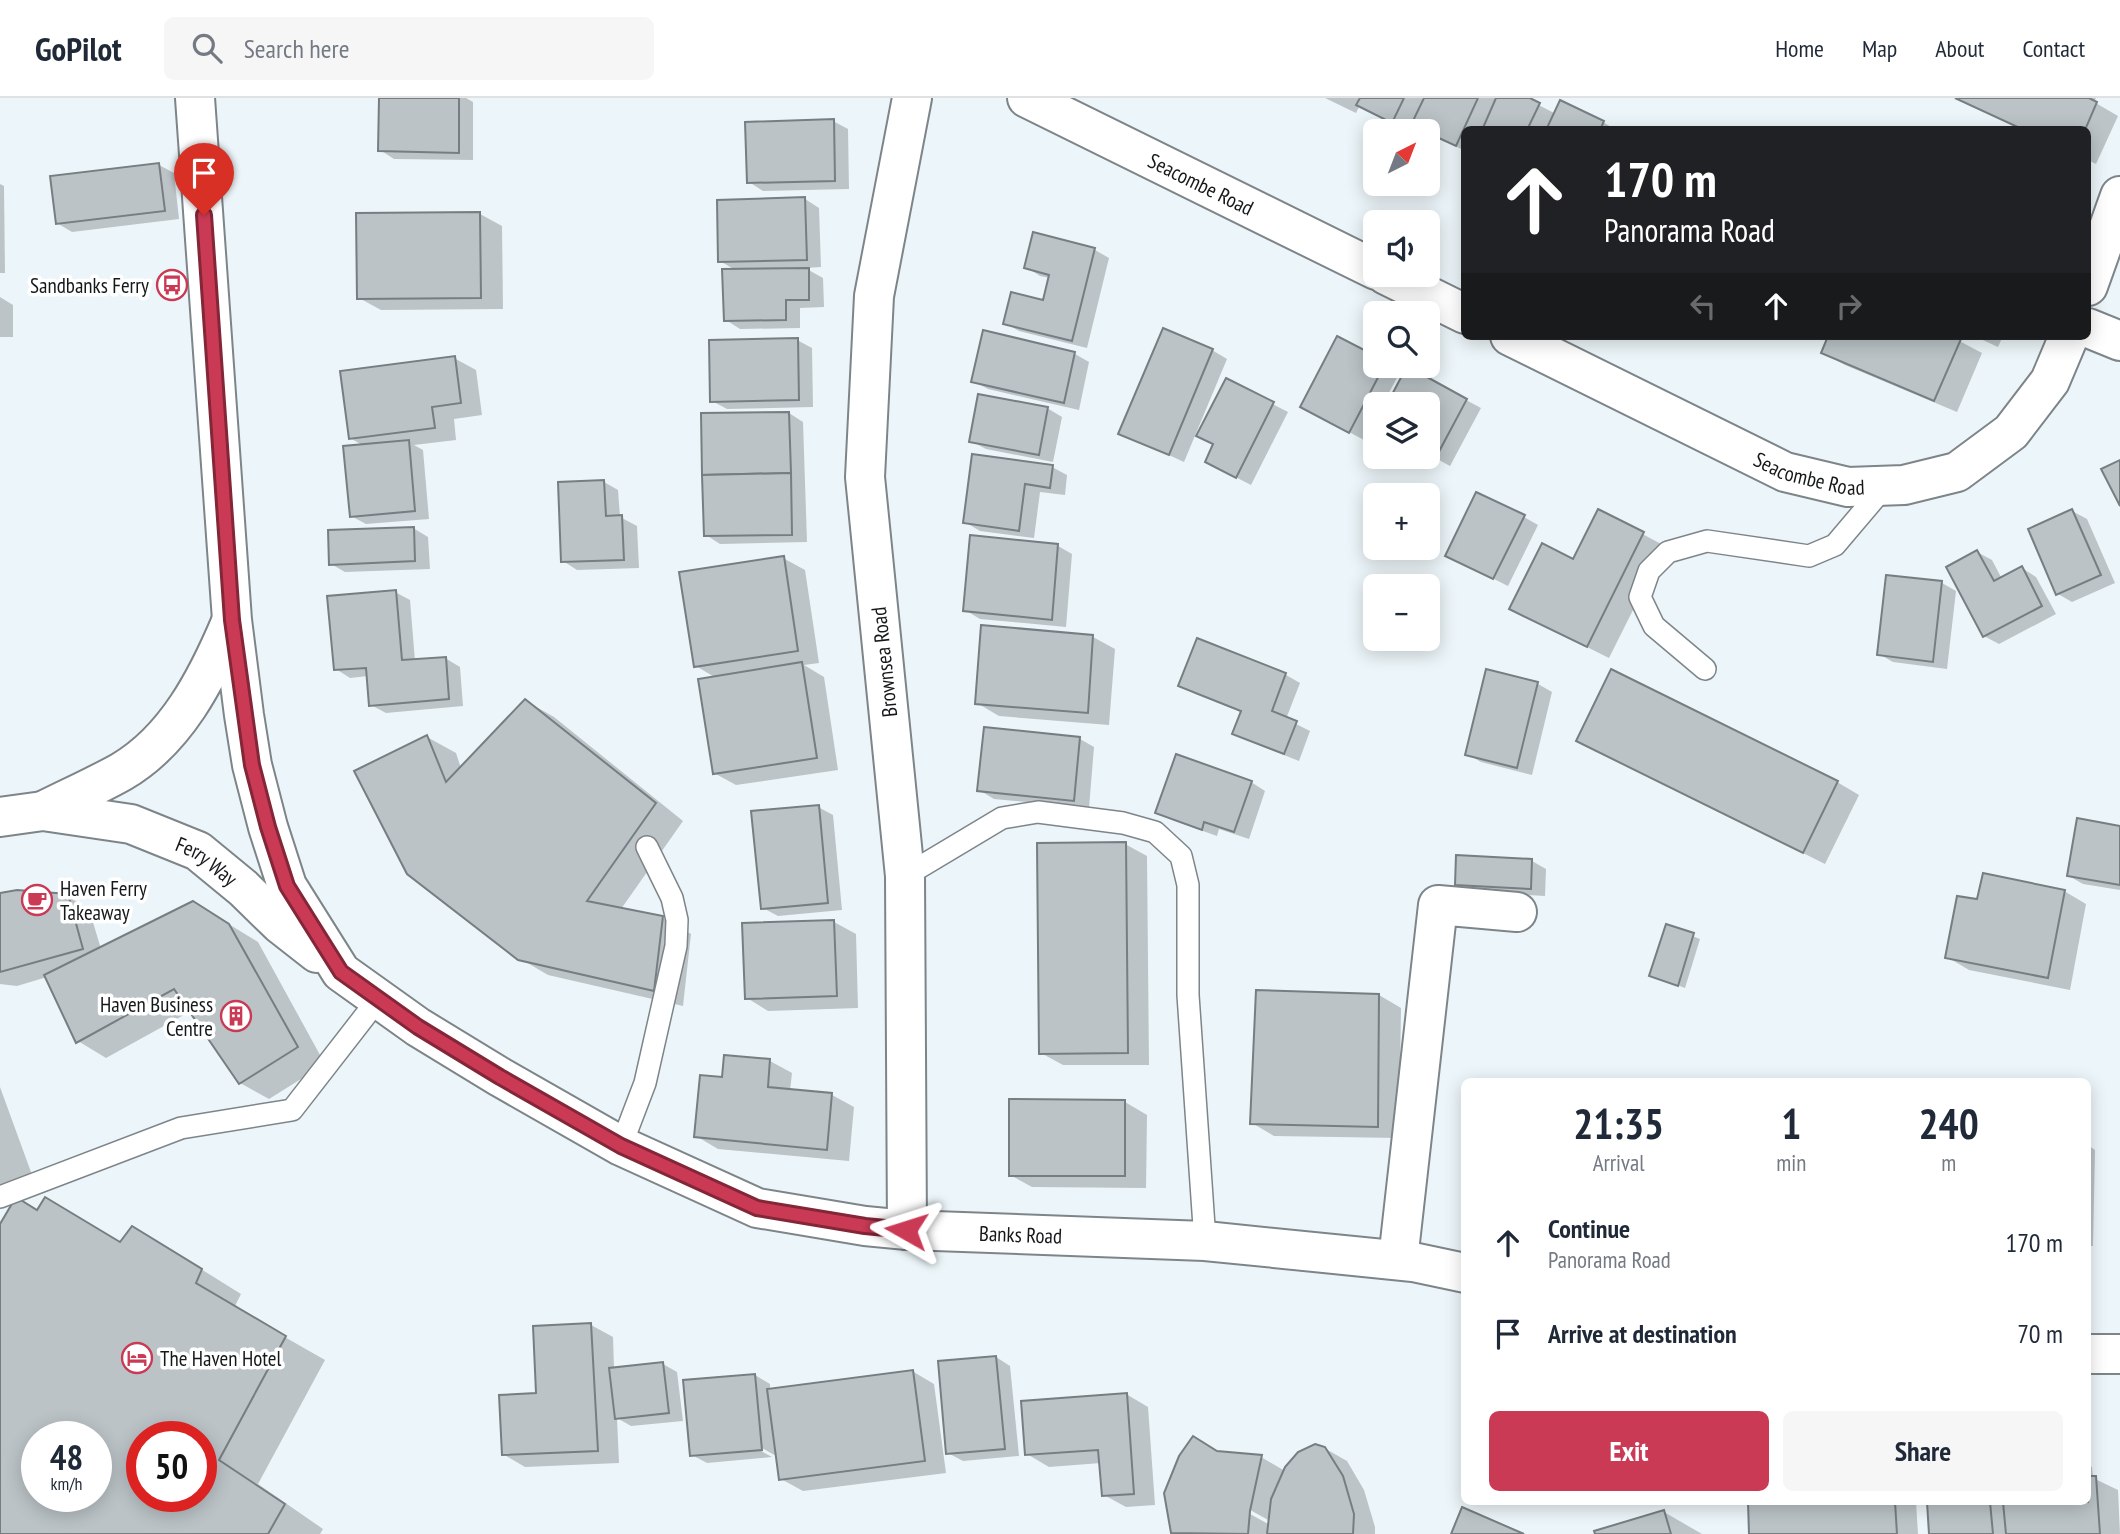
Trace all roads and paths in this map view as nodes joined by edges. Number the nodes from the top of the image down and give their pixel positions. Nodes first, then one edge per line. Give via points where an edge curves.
1 (195, 98) edge
2 (912, 98) edge
3 (1027, 98) edge
4 (2120, 196) edge
5 (1363, 264) edge
6 (2091, 278) edge
7 (1410, 287) edge
8 (1461, 312) edge
9 (2091, 329) edge
10 (1518, 340) edge
11 (2067, 340) edge
12 (2120, 341) edge
13 (1885, 486) junction
14 (232, 620) junction
15 (1705, 668) dead end
16 (43, 811) junction
17 (0, 817) edge
18 (647, 847) dead end
19 (905, 876) junction
20 (1517, 912) dead end
21 (341, 972) junction
22 (379, 998) junction
23 (621, 1146) junction
24 (0, 1197) edge
25 (906, 1230) junction
26 (1205, 1241) junction
27 (1398, 1261) junction
28 (1461, 1272) edge
29 (2091, 1354) edge
30 (2120, 1354) edge

1 - 14 street, Banks Road
2 - 19 street, Brownsea Road via 874,296 865,477
3 - 5 street, Seacombe Road
4 - 6 street
7 - 8 street
9 - 12 street
10 - 13 street, Seacombe Road via 1785,471 1848,487
11 - 13 street, Seacombe Road via 2050,381 2011,432 1957,472
13 - 15 lane via 1835,545 1809,556 1707,541 1668,552 1649,571 1640,597 1654,626
14 - 16 street, Ferry Way via 190,704 155,747 122,771
14 - 21 street, Banks Road via 252,765 268,827 287,886
16 - 17 street, Ferry Way
16 - 21 street, Ferry Way via 131,824 198,851
18 - 23 lane via 671,898 677,920 676,946 645,1083
19 - 25 street, Brownsea Road
19 - 26 lane via 1002,818 1038,812 1155,832 1181,856 1188,885 1188,995
20 - 27 street via 1438,905
21 - 22 street, Banks Road
22 - 23 street, Banks Road via 418,1027
22 - 24 lane via 292,1110 181,1128
23 - 25 street, Banks Road via 757,1208
25 - 26 street, Banks Road
26 - 27 street, Banks Road
27 - 28 street, Banks Road
29 - 30 street

